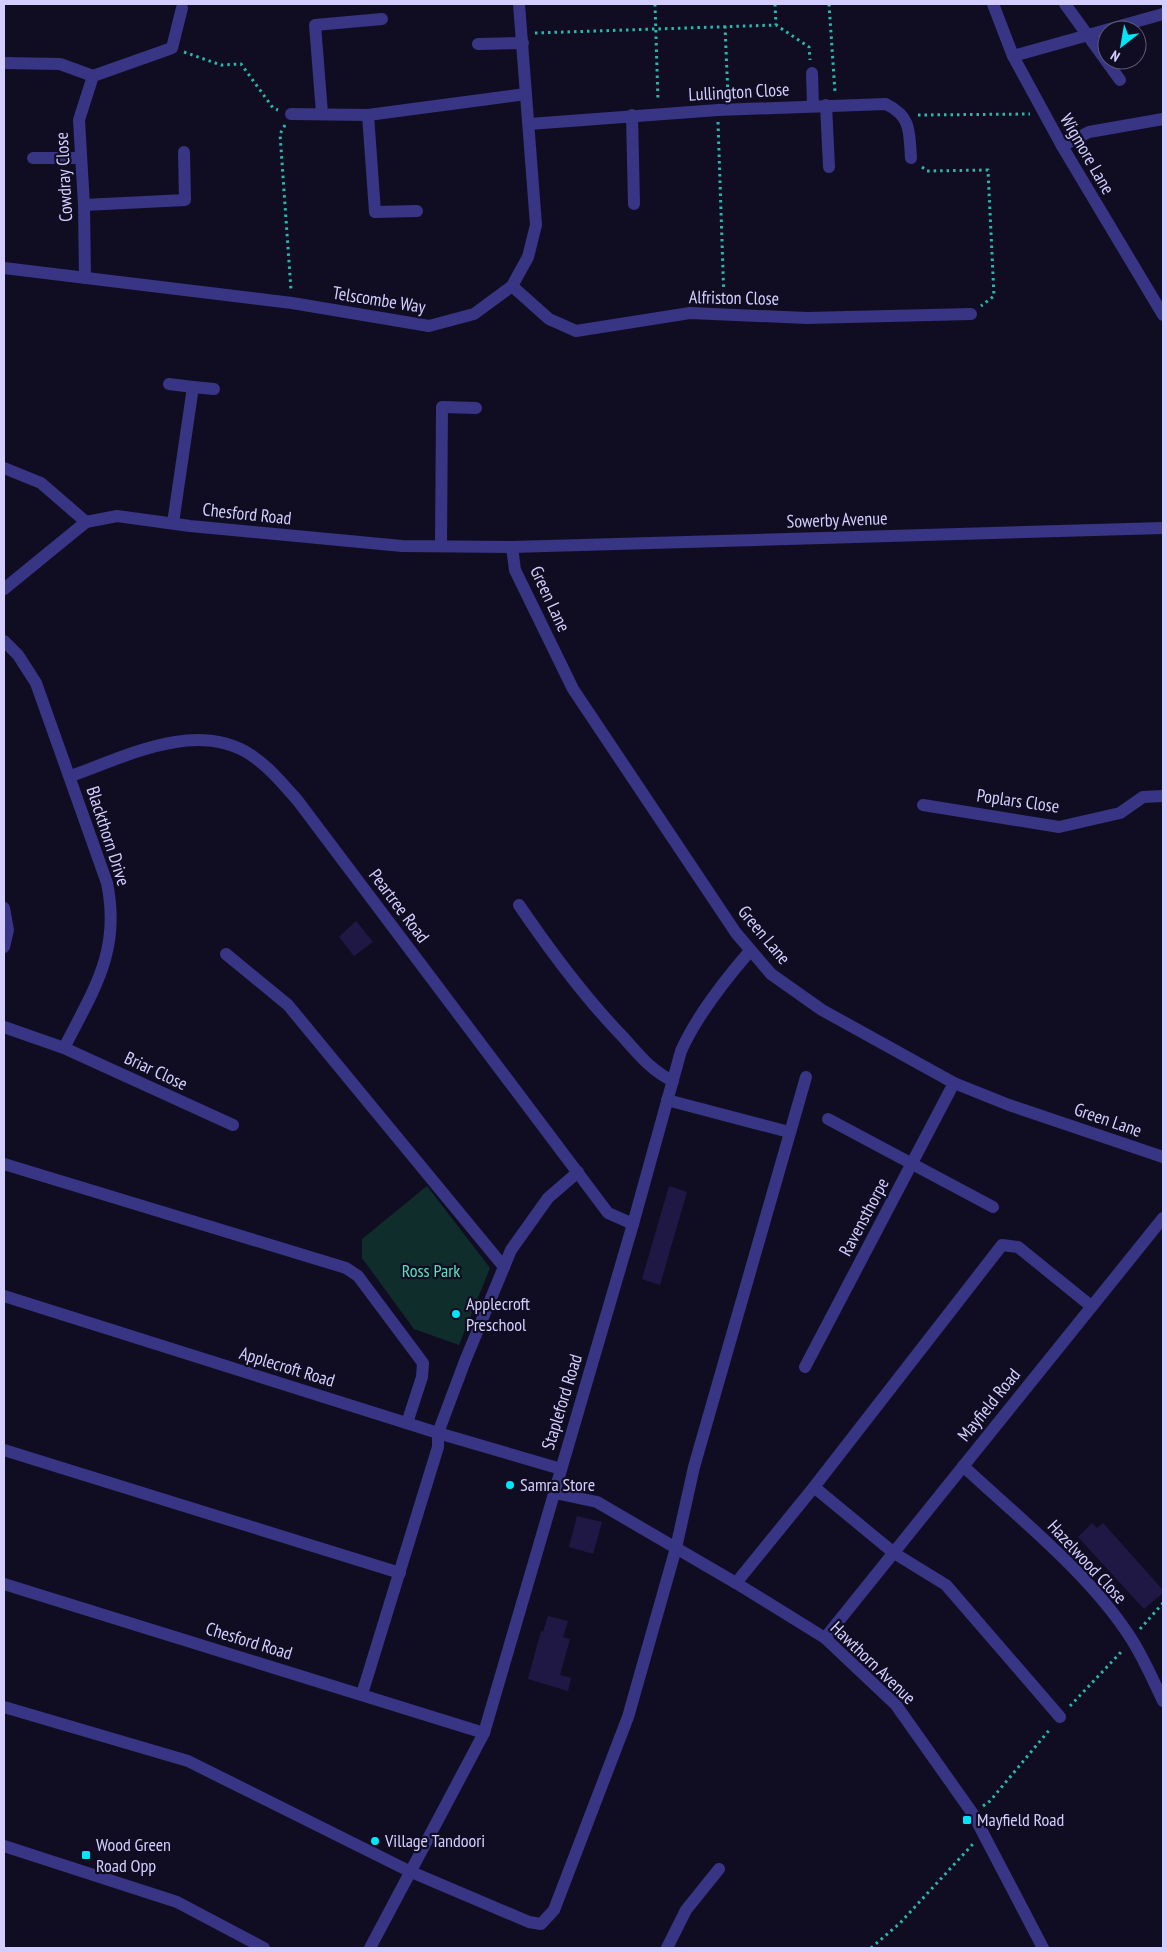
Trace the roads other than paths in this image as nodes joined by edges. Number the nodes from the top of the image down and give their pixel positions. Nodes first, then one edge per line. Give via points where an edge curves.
1 (519, 4) edge
2 (993, 4) edge
3 (1065, 4) edge
4 (182, 8) dead end
5 (1163, 14) edge
6 (382, 19) dead end
7 (1089, 34) junction
8 (523, 38) junction
9 (478, 44) dead end
10 (1013, 56) junction
11 (4, 63) edge
12 (812, 73) road end
13 (93, 76) junction
14 (1120, 80) dead end
15 (526, 94) junction
16 (825, 105) junction
17 (322, 113) junction
18 (290, 114) road end
19 (368, 114) junction
20 (632, 115) junction
21 (1163, 119) edge
22 (529, 124) junction
23 (1062, 146) junction
24 (184, 152) dead end
25 (33, 158) dead end
26 (80, 158) junction
27 (911, 158) road end
28 (829, 167) dead end
29 (634, 204) dead end
30 (84, 205) junction
31 (417, 211) dead end
32 (4, 268) edge
33 (86, 278) junction
34 (512, 286) junction
35 (971, 314) road end
36 (1163, 315) edge
37 (169, 384) dead end
38 (193, 387) junction
39 (214, 389) dead end
40 (476, 408) dead end
41 (4, 468) edge
42 (86, 522) junction
43 (173, 523) junction
44 (1163, 528) edge
45 (441, 546) junction
46 (512, 547) junction
47 (4, 590) edge
48 (4, 642) edge
49 (71, 776) junction
50 (1163, 796) edge
51 (922, 805) dead end
52 (519, 905) dead end
53 (4, 908) edge
54 (4, 947) edge
55 (750, 952) junction
56 (226, 954) dead end
57 (4, 1027) edge
58 (64, 1048) junction
59 (806, 1077) dead end
60 (673, 1081) junction
61 (954, 1083) junction
62 (667, 1100) junction
63 (828, 1119) dead end
64 (233, 1125) dead end
65 (789, 1132) junction
66 (1163, 1157) edge
67 (4, 1164) edge
68 (913, 1164) junction
69 (578, 1172) junction
70 (993, 1208) dead end
71 (1163, 1218) edge
72 (633, 1224) junction
73 (504, 1267) junction
74 (4, 1296) edge
75 (1091, 1306) junction
76 (804, 1367) dead end
77 (407, 1422) junction
78 (438, 1432) junction
79 (4, 1450) edge
80 (963, 1466) junction
81 (561, 1468) junction
82 (814, 1487) junction
83 (555, 1493) junction
84 (676, 1548) junction
85 (894, 1553) junction
86 (400, 1573) junction
87 (736, 1583) junction
88 (4, 1584) edge
89 (825, 1638) junction
90 (362, 1694) junction
91 (1163, 1700) edge
92 (4, 1707) edge
93 (1060, 1717) dead end
94 (484, 1733) junction
95 (4, 1846) edge
96 (719, 1870) dead end
97 (409, 1871) junction
98 (264, 1948) edge
99 (370, 1948) edge
100 (667, 1948) edge
101 (1043, 1948) edge

1 - 8 street, Telscombe Way
2 - 10 street, Wigmore Lane
3 - 7 street
4 - 13 street via 172,48
5 - 7 street
6 - 17 street via 315,25
7 - 10 street
7 - 14 street
8 - 9 street
8 - 15 street, Telscombe Way
10 - 23 street, Wigmore Lane
11 - 13 street via 60,64
12 - 16 street
13 - 26 street, Cowdray Close via 79,120
15 - 19 street
15 - 22 street, Telscombe Way
16 - 20 street, Lullington Close
16 - 27 street, Lullington Close via 886,104 903,115 908,125
16 - 28 street
17 - 18 street
17 - 19 street
19 - 31 street via 375,212
20 - 22 street, Lullington Close
20 - 29 street
21 - 23 street via 1089,132
22 - 34 street, Telscombe Way via 536,225 528,257
23 - 36 street, Wigmore Lane
24 - 30 street via 185,200
25 - 26 street
26 - 30 street, Cowdray Close
30 - 33 street, Cowdray Close
32 - 33 street, Telscombe Way
33 - 34 street, Telscombe Way via 292,303 429,326 474,314
34 - 35 street, Alfriston Close via 549,319 576,331 690,312 807,318
37 - 38 street
38 - 39 street
38 - 43 street
40 - 45 street via 442,407
41 - 42 street via 41,483
42 - 43 street, Chesford Road via 117,516
42 - 47 street, Chesford Road
43 - 45 street, Chesford Road via 402,546
44 - 46 street, Sowerby Avenue
45 - 46 street, Chesford Road
46 - 55 street, Green Lane via 516,570 573,689
48 - 49 street, Blackthorn Drive via 18,655 36,683
49 - 58 street, Blackthorn Drive via 107,882 112,907 111,939 102,973
49 - 69 street, Peartree Road via 166,744 192,740 218,742 236,748 263,764 298,801
50 - 51 street, Poplars Close via 1143,796 1120,813 1059,827
52 - 60 street via 595,1007 657,1073
53 - 54 street via 8,930
55 - 60 street, Stapleford Road via 688,1035
55 - 61 street, Green Lane via 796,993
56 - 73 street via 288,1006
57 - 58 street, Briar Close
58 - 64 street, Briar Close
59 - 65 street
60 - 62 street, Stapleford Road
61 - 66 street, Green Lane
61 - 68 street, Ravensthorpe
62 - 65 street
62 - 72 street, Stapleford Road
63 - 68 street
65 - 84 street via 694,1467
67 - 77 street via 346,1268 358,1276 423,1363 422,1377
68 - 70 street
68 - 76 street, Ravensthorpe
69 - 72 street, Peartree Road via 608,1213
69 - 73 street via 548,1198 511,1250
71 - 75 street, Mayfield Road
72 - 81 street, Stapleford Road
73 - 78 street
74 - 77 street, Applecroft Road
75 - 80 street, Mayfield Road
75 - 82 street via 1018,1247 1002,1245
77 - 78 street, Applecroft Road
78 - 81 street, Applecroft Road
78 - 86 street via 438,1447
79 - 86 street
80 - 85 street, Mayfield Road
80 - 91 street, Hazelwood Close via 1057,1552 1106,1604 1132,1640
81 - 83 street, Stapleford Road
82 - 85 street
82 - 87 street
83 - 84 street, Hawthorn Avenue via 597,1502
83 - 94 street, Stapleford Road
84 - 87 street, Hawthorn Avenue
84 - 97 street via 628,1717 554,1910 541,1924 529,1922
85 - 89 street, Mayfield Road
85 - 93 street via 946,1586
86 - 90 street
87 - 89 street, Hawthorn Avenue
88 - 90 street, Chesford Road
89 - 101 street, Hawthorn Avenue via 896,1705 973,1814
90 - 94 street, Chesford Road
92 - 97 street via 188,1761
94 - 97 street, Stapleford Road
95 - 98 street via 176,1902
96 - 100 street via 686,1910
97 - 99 street, Stapleford Road

